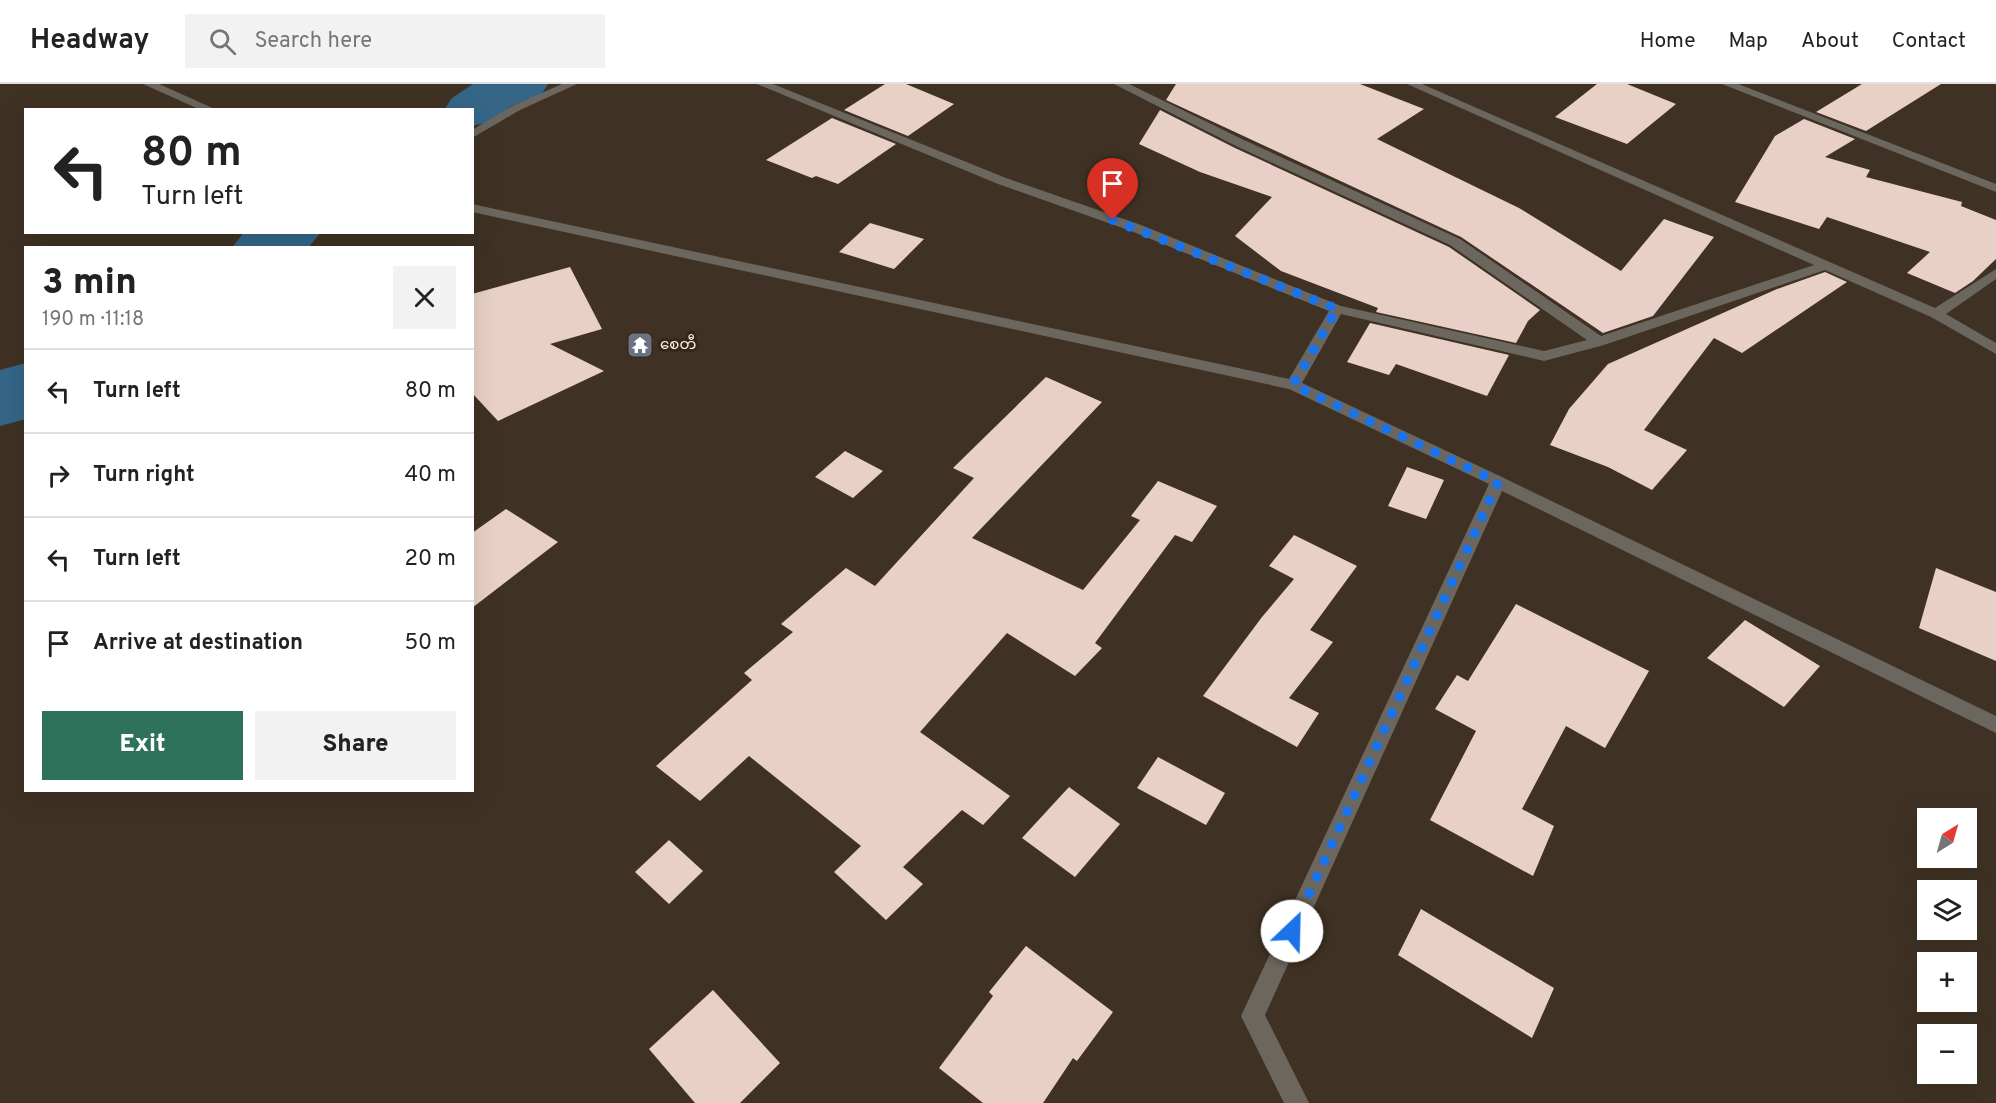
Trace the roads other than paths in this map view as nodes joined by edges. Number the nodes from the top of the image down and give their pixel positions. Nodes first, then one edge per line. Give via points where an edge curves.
1 (149, 84) edge
2 (571, 84) edge
3 (762, 84) edge
4 (1120, 84) edge
5 (1413, 84) edge
6 (1728, 84) edge
7 (207, 108) edge
8 (474, 134) edge
9 (1996, 188) edge
10 (474, 208) edge
11 (1825, 266) junction
12 (1996, 273) edge
13 (1337, 309) junction
14 (1936, 314) junction
15 (1599, 342) junction
16 (1996, 349) edge
17 (1293, 385) junction
18 (1498, 482) junction
19 (1996, 725) edge
20 (1298, 1103) edge

1 - 7 street
2 - 8 street via 516,108
3 - 13 street via 1002,182 1136,228
4 - 15 street via 1455,242
5 - 11 street
6 - 9 street
10 - 17 street
11 - 14 street
11 - 15 street
12 - 14 street
13 - 15 street via 1544,357
13 - 17 street
14 - 16 street
17 - 18 street
18 - 19 street
18 - 20 street via 1253,1017

